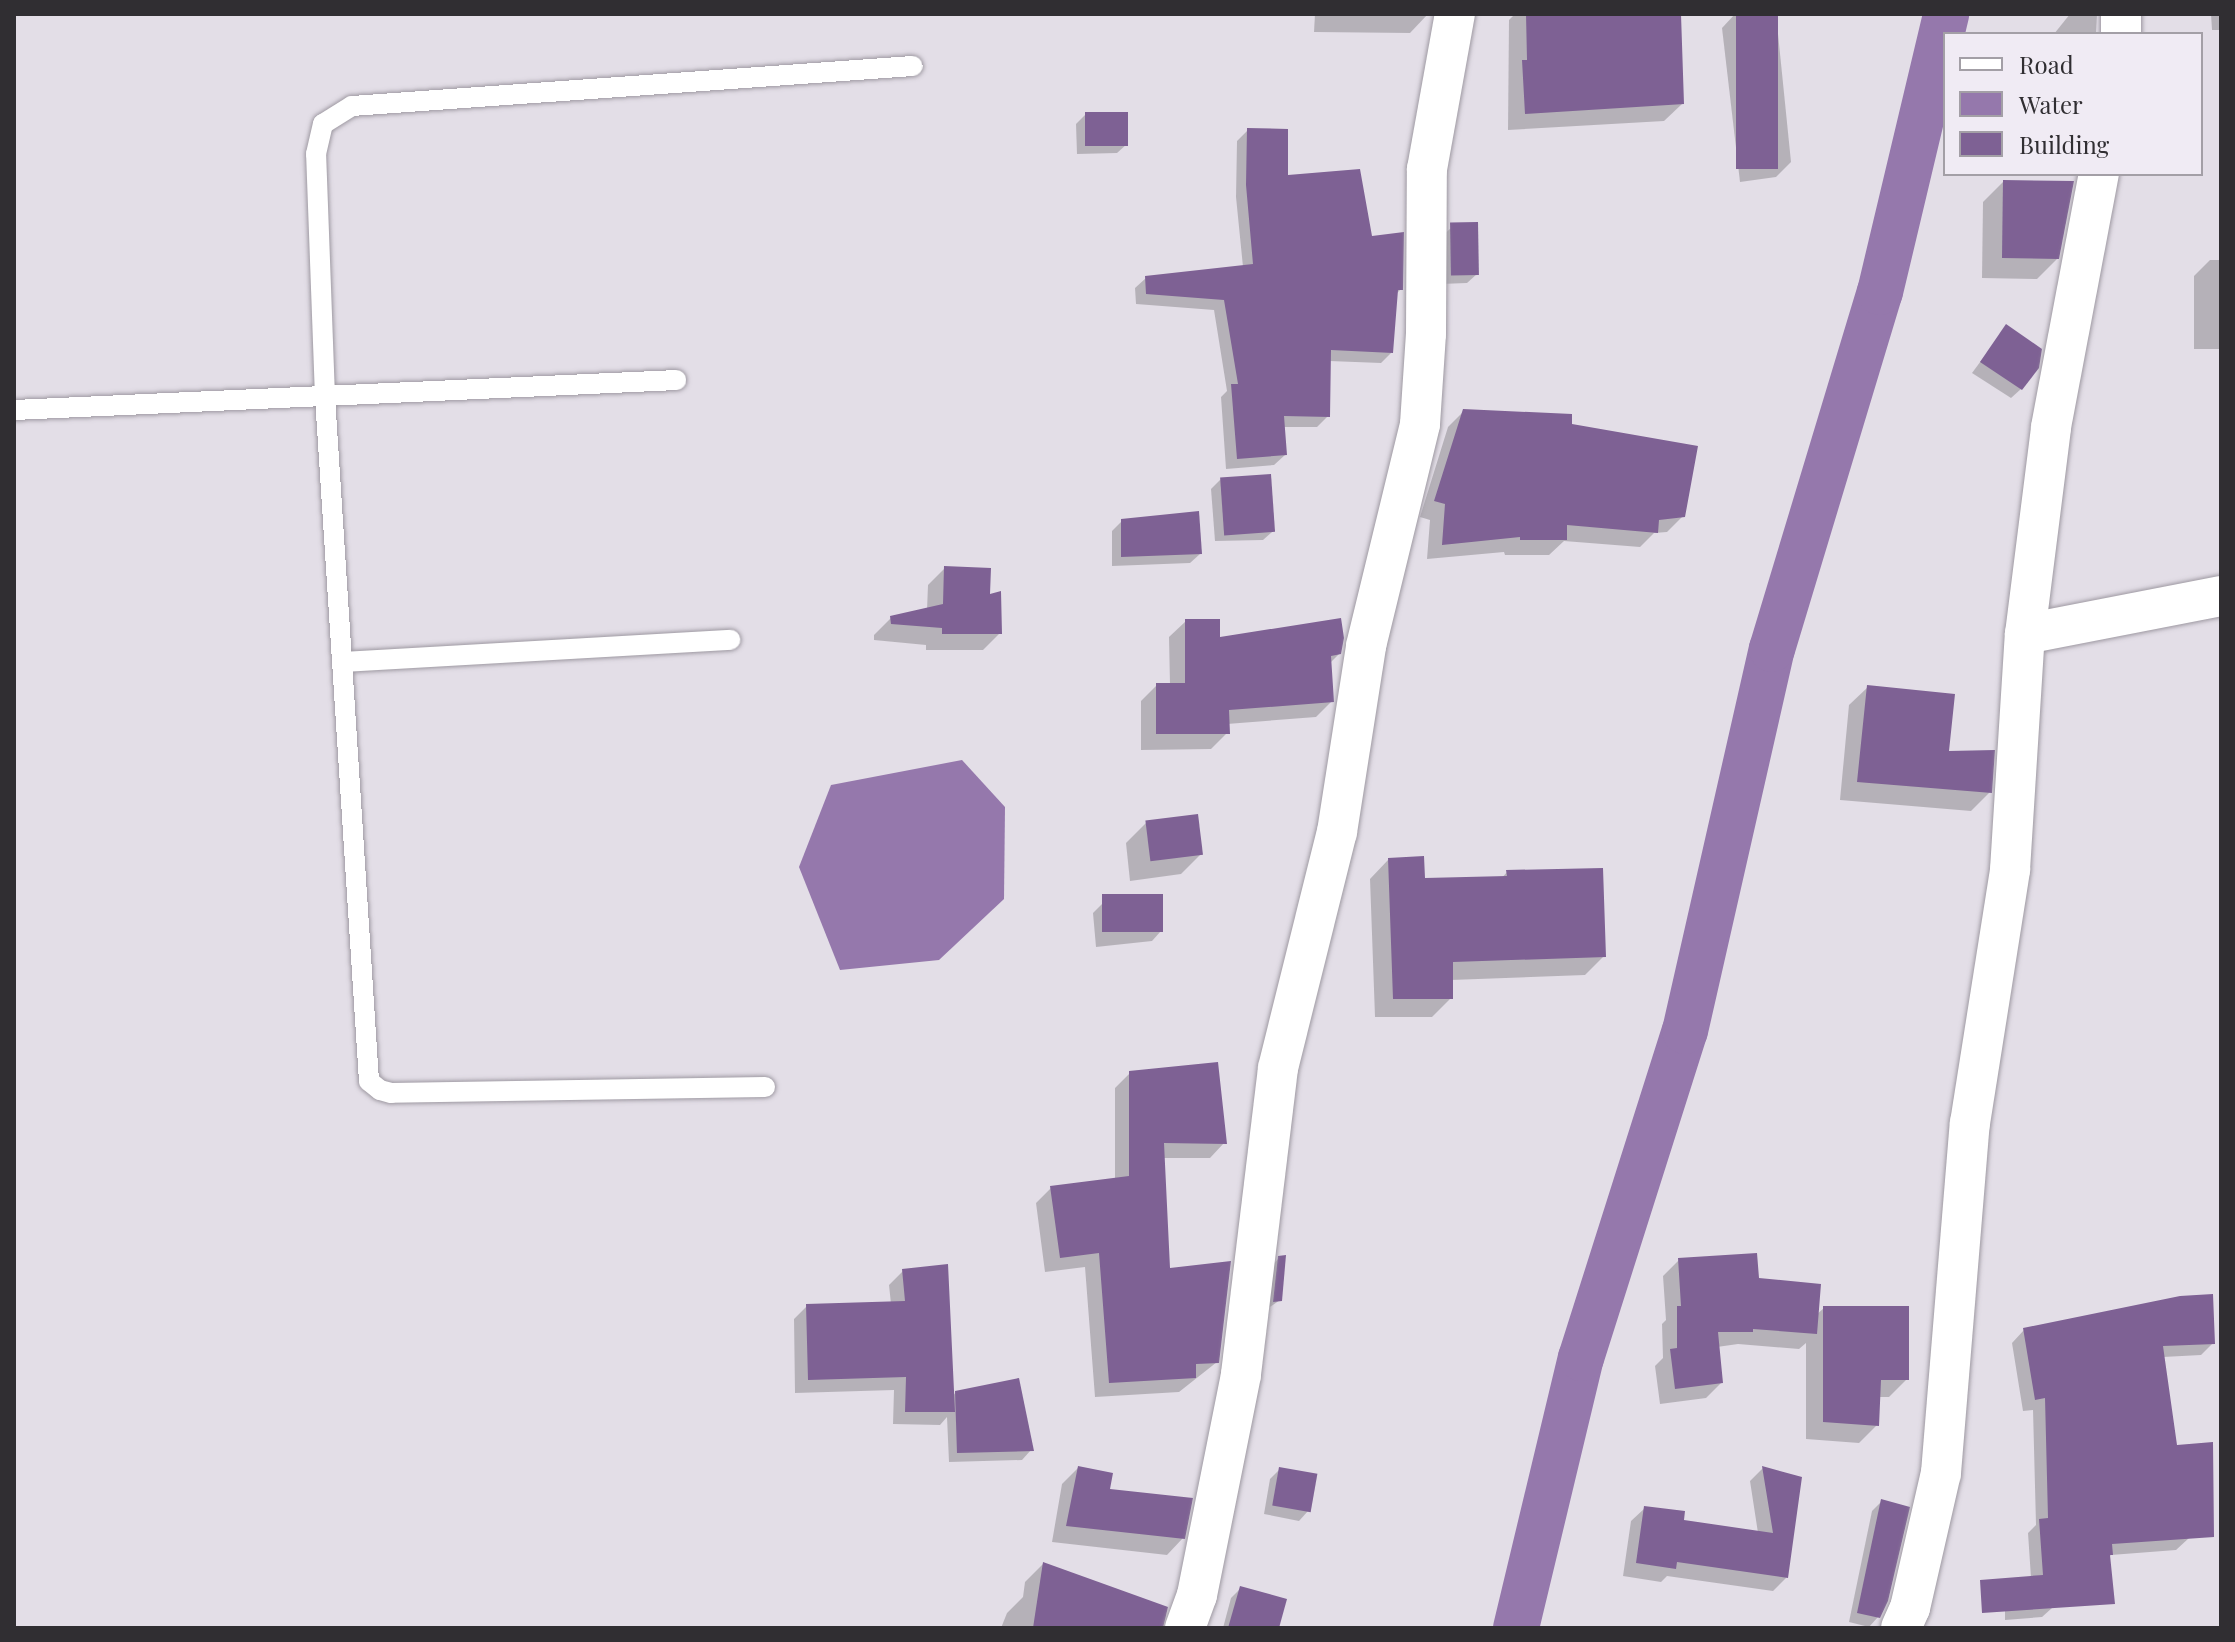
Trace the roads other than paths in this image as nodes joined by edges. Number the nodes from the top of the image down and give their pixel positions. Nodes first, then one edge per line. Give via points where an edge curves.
1 (1455, 14) edge
2 (913, 66) dead end
3 (2099, 176) edge
4 (676, 380) dead end
5 (325, 397) junction
6 (14, 410) edge
7 (2221, 596) edge
8 (2025, 634) junction
9 (730, 640) dead end
10 (344, 662) junction
11 (765, 1087) dead end
12 (1185, 1628) edge
13 (1901, 1628) edge

1 - 12 street via 1427,169 1420,424 1366,646 1337,832 1278,1068 1241,1374 1197,1595
2 - 5 lane via 352,106 323,124 316,154
3 - 8 street via 2051,427
4 - 5 lane
5 - 6 lane
5 - 10 lane
7 - 8 street
8 - 13 street via 2010,870 1970,1123 1941,1473
9 - 10 lane
10 - 11 lane via 369,1081 391,1093

